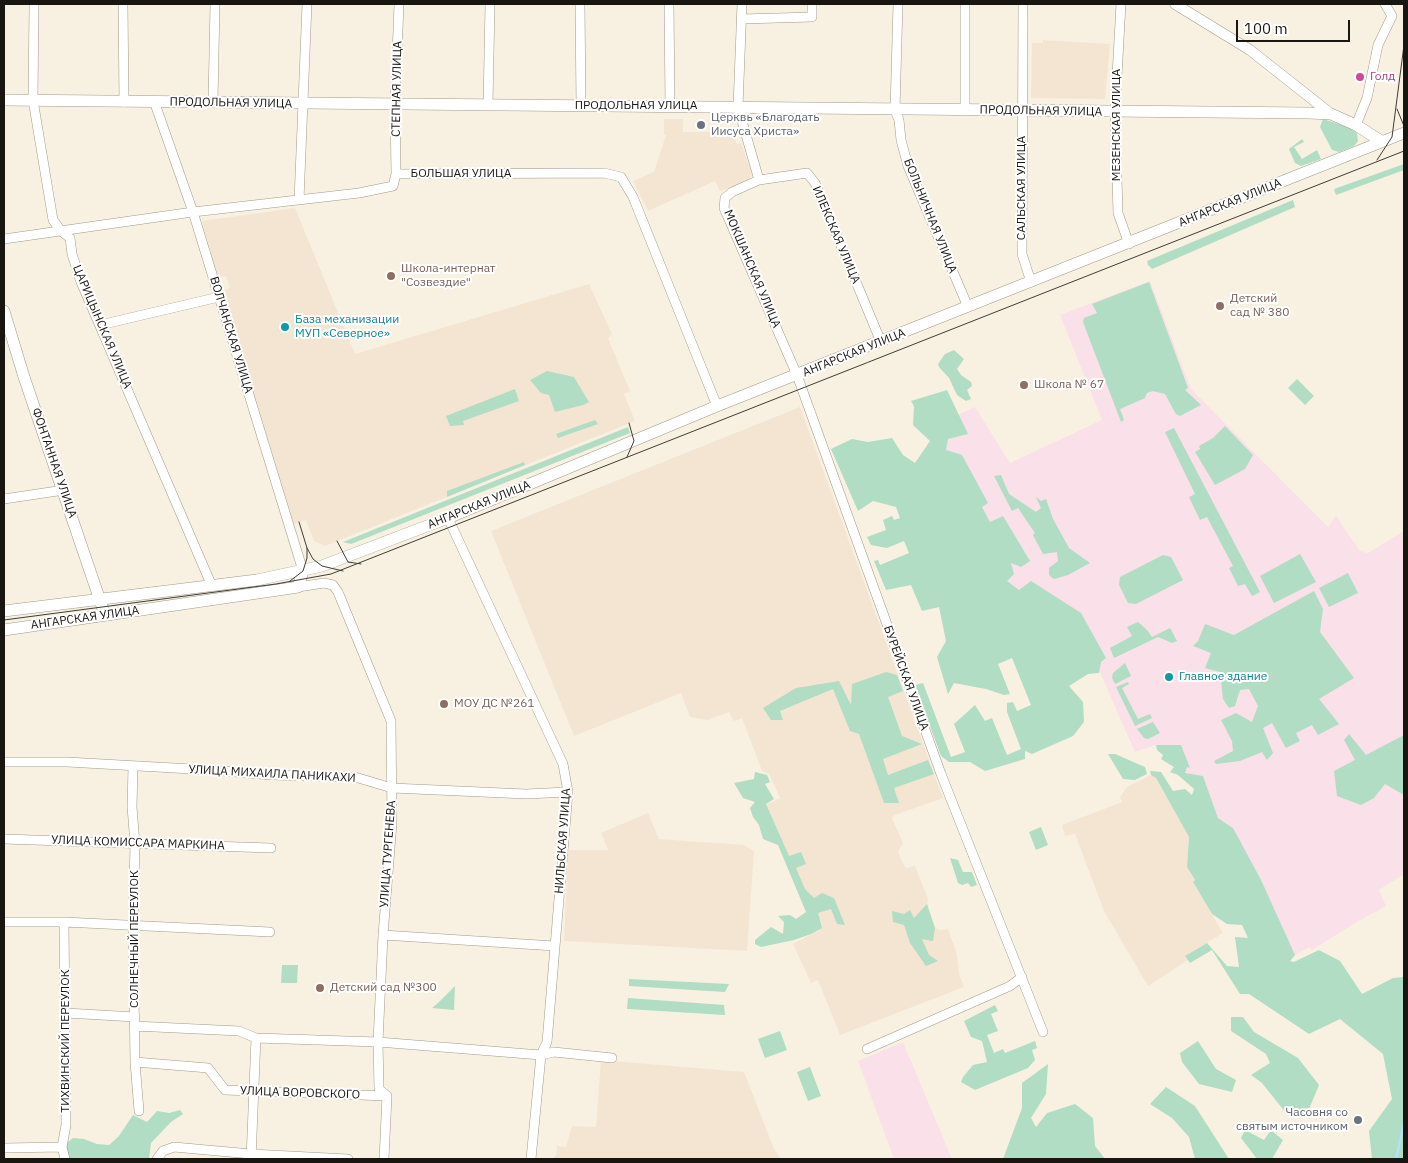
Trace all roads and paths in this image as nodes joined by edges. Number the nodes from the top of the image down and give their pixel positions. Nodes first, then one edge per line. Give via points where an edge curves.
1 (34, 4) edge
2 (123, 4) edge
3 (215, 4) edge
4 (307, 4) edge
5 (399, 4) edge
6 (490, 4) edge
7 (580, 4) edge
8 (669, 4) edge
9 (742, 4) edge
10 (812, 4) edge
11 (898, 4) edge
12 (964, 4) edge
13 (1023, 4) edge
14 (1121, 4) edge
15 (1176, 4) edge
16 (1385, 4) edge
17 (742, 19) junction
18 (4, 100) edge
19 (33, 100) junction
20 (154, 101) junction
21 (213, 101) junction
22 (124, 102) junction
23 (302, 105) junction
24 (395, 105) junction
25 (488, 105) junction
26 (581, 106) junction
27 (670, 106) junction
28 (738, 107) junction
29 (965, 109) junction
30 (1021, 109) junction
31 (895, 110) junction
32 (1115, 112) junction
33 (1331, 114) junction
34 (1356, 125) junction
35 (1404, 133) edge
36 (1381, 141) junction
37 (396, 174) junction
38 (759, 180) junction
39 (299, 200) junction
40 (193, 212) junction
41 (61, 231) junction
42 (4, 239) edge
43 (1129, 244) junction
44 (1031, 282) junction
45 (220, 297) junction
46 (968, 307) junction
47 (4, 311) edge
48 (100, 325) junction
49 (880, 342) junction
50 (797, 376) junction
51 (717, 406) junction
52 (64, 490) junction
53 (4, 499) edge
54 (448, 518) junction
55 (302, 581) junction
56 (211, 584) junction
57 (101, 598) junction
58 (4, 610) edge
59 (105, 615) junction
60 (4, 630) edge
61 (4, 762) edge
62 (133, 767) junction
63 (392, 788) junction
64 (568, 792) junction
65 (4, 838) edge
66 (136, 844) junction
67 (271, 848) dead end
68 (4, 922) edge
69 (64, 922) junction
70 (133, 925) junction
71 (270, 932) dead end
72 (383, 934) junction
73 (555, 946) junction
74 (1022, 977) junction
75 (66, 1013) junction
76 (134, 1021) junction
77 (1043, 1032) dead end
78 (256, 1038) junction
79 (378, 1042) junction
80 (867, 1049) dead end
81 (542, 1054) junction
82 (612, 1058) dead end
83 (135, 1062) junction
84 (255, 1092) junction
85 (387, 1096) junction
86 (139, 1111) dead end
87 (62, 1147) junction
88 (4, 1148) edge
89 (251, 1157) edge
90 (65, 1159) edge
91 (157, 1159) edge
92 (348, 1159) edge
93 (384, 1159) edge
94 (532, 1159) edge

1 - 19 street, ЦАРИЦЫНСКАЯ УЛИЦА
2 - 22 street
3 - 21 street
4 - 23 street
5 - 24 street, СТЕПНАЯ УЛИЦА
6 - 25 street
7 - 26 street
8 - 27 street
9 - 17 street
10 - 17 street via 812,17
11 - 31 street, БОЛЬНИЧНАЯ УЛИЦА
12 - 29 street
13 - 30 street, САЛЬСКАЯ УЛИЦА
14 - 32 street, МЕЗЕНСКАЯ УЛИЦА
15 - 33 street via 1250,50
16 - 34 street via 1392,16 1378,45 1367,98
17 - 28 street
18 - 19 main road, ПРОДОЛЬНАЯ УЛИЦА
19 - 22 main road, ПРОДОЛЬНАЯ УЛИЦА
19 - 41 street, ЦАРИЦЫНСКАЯ УЛИЦА via 53,220
20 - 21 main road, ПРОДОЛЬНАЯ УЛИЦА
20 - 22 main road, ПРОДОЛЬНАЯ УЛИЦА
20 - 40 street, ВОЛЧАНСКАЯ УЛИЦА
21 - 23 main road, ПРОДОЛЬНАЯ УЛИЦА
23 - 24 main road, ПРОДОЛЬНАЯ УЛИЦА
23 - 39 street
24 - 25 main road, ПРОДОЛЬНАЯ УЛИЦА
24 - 37 street, СТЕПНАЯ УЛИЦА
25 - 26 main road, ПРОДОЛЬНАЯ УЛИЦА
26 - 27 main road, ПРОДОЛЬНАЯ УЛИЦА
27 - 28 main road, ПРОДОЛЬНАЯ УЛИЦА
28 - 31 main road, ПРОДОЛЬНАЯ УЛИЦА
28 - 38 street
29 - 30 main road, ПРОДОЛЬНАЯ УЛИЦА
29 - 31 main road, ПРОДОЛЬНАЯ УЛИЦА
30 - 32 main road, ПРОДОЛЬНАЯ УЛИЦА
30 - 44 street, САЛЬСКАЯ УЛИЦА via 1022,254
31 - 46 street, БОЛЬНИЧНАЯ УЛИЦА via 908,166
32 - 33 main road, ПРОДОЛЬНАЯ УЛИЦА
32 - 43 street, МЕЗЕНСКАЯ УЛИЦА via 1118,213
33 - 34 main road, ПРОДОЛЬНАЯ УЛИЦА
34 - 36 main road, ПРОДОЛЬНАЯ УЛИЦА
35 - 36 main road, АНГАРСКАЯ УЛИЦА
36 - 43 main road, АНГАРСКАЯ УЛИЦА
37 - 39 street, БОЛЬШАЯ УЛИЦА via 393,186
37 - 51 street, БОЛЬШАЯ УЛИЦА via 604,173 621,177 634,197
38 - 49 street, ИЛЕКСКАЯ УЛИЦА via 807,173 815,183
38 - 50 street, МОКШАНСКАЯ УЛИЦА via 732,192 725,198 724,208
39 - 40 street, БОЛЬШАЯ УЛИЦА
40 - 41 street, БОЛЬШАЯ УЛИЦА
40 - 45 street, ВОЛЧАНСКАЯ УЛИЦА
41 - 42 street, БОЛЬШАЯ УЛИЦА
41 - 48 street, ЦАРИЦЫНСКАЯ УЛИЦА via 70,238 72,254
43 - 44 main road, АНГАРСКАЯ УЛИЦА
44 - 46 main road, АНГАРСКАЯ УЛИЦА
45 - 48 street
45 - 55 street, ВОЛЧАНСКАЯ УЛИЦА
46 - 49 main road, АНГАРСКАЯ УЛИЦА
47 - 52 main road, ФОНТАННАЯ УЛИЦА
48 - 56 street, ЦАРИЦЫНСКАЯ УЛИЦА
49 - 50 main road, АНГАРСКАЯ УЛИЦА
50 - 51 main road, АНГАРСКАЯ УЛИЦА
50 - 74 street, БУРЕЙСКАЯ УЛИЦА via 938,764
51 - 54 main road, АНГАРСКАЯ УЛИЦА
52 - 53 street
52 - 57 main road, ФОНТАННАЯ УЛИЦА
54 - 55 main road, АНГАРСКАЯ УЛИЦА
54 - 64 street, НИЛЬСКАЯ УЛИЦА via 563,764
55 - 56 main road, АНГАРСКАЯ УЛИЦА
55 - 59 main road, АНГАРСКАЯ УЛИЦА
55 - 63 street, УЛИЦА ТУРГЕНЕВА via 333,585 338,592 391,721
56 - 57 main road, АНГАРСКАЯ УЛИЦА
57 - 58 main road, АНГАРСКАЯ УЛИЦА
57 - 59 main road, ФОНТАННАЯ УЛИЦА
59 - 60 main road, АНГАРСКАЯ УЛИЦА
61 - 62 street, УЛИЦА МИХАИЛА ПАНИКАХИ
62 - 63 street, УЛИЦА МИХАИЛА ПАНИКАХИ via 272,776 355,777
62 - 66 street, СОЛНЕЧНЫЙ ПЕРЕУЛОК via 132,807
63 - 64 street, УЛИЦА МИХАИЛА ПАНИКАХИ via 526,794
63 - 72 street, УЛИЦА ТУРГЕНЕВА
64 - 73 street, НИЛЬСКАЯ УЛИЦА
65 - 66 street, УЛИЦА КОМИССАРА МАРКИНА
66 - 67 street, УЛИЦА КОМИССАРА МАРКИНА
66 - 70 street, СОЛНЕЧНЫЙ ПЕРЕУЛОК
68 - 69 street
69 - 70 street
69 - 75 street, ТИХВИНСКИЙ ПЕРЕУЛОК
70 - 71 street
70 - 76 street, СОЛНЕЧНЫЙ ПЕРЕУЛОК
72 - 73 street
72 - 79 street, УЛИЦА ТУРГЕНЕВА
73 - 81 street, НИЛЬСКАЯ УЛИЦА via 546,1042
74 - 77 street, БУРЕЙСКАЯ УЛИЦА
74 - 80 street via 1010,986
75 - 76 street
75 - 87 street, ТИХВИНСКИЙ ПЕРЕУЛОК via 66,1125
76 - 78 street via 239,1031
76 - 83 street, СОЛНЕЧНЫЙ ПЕРЕУЛОК
78 - 79 street
78 - 84 street
79 - 81 street
79 - 85 street, УЛИЦА ТУРГЕНЕВА via 379,1089
81 - 82 street via 554,1052
81 - 94 street, НИЛЬСКАЯ УЛИЦА
83 - 84 street, УЛИЦА ВОРОВСКОГО via 208,1068 225,1090
83 - 86 street, СОЛНЕЧНЫЙ ПЕРЕУЛОК
84 - 85 street, УЛИЦА ВОРОВСКОГО
84 - 89 street
85 - 93 street, УЛИЦА ТУРГЕНЕВА
87 - 88 street
87 - 90 street, ТИХВИНСКИЙ ПЕРЕУЛОК
89 - 91 street via 174,1147 163,1151
89 - 92 street

